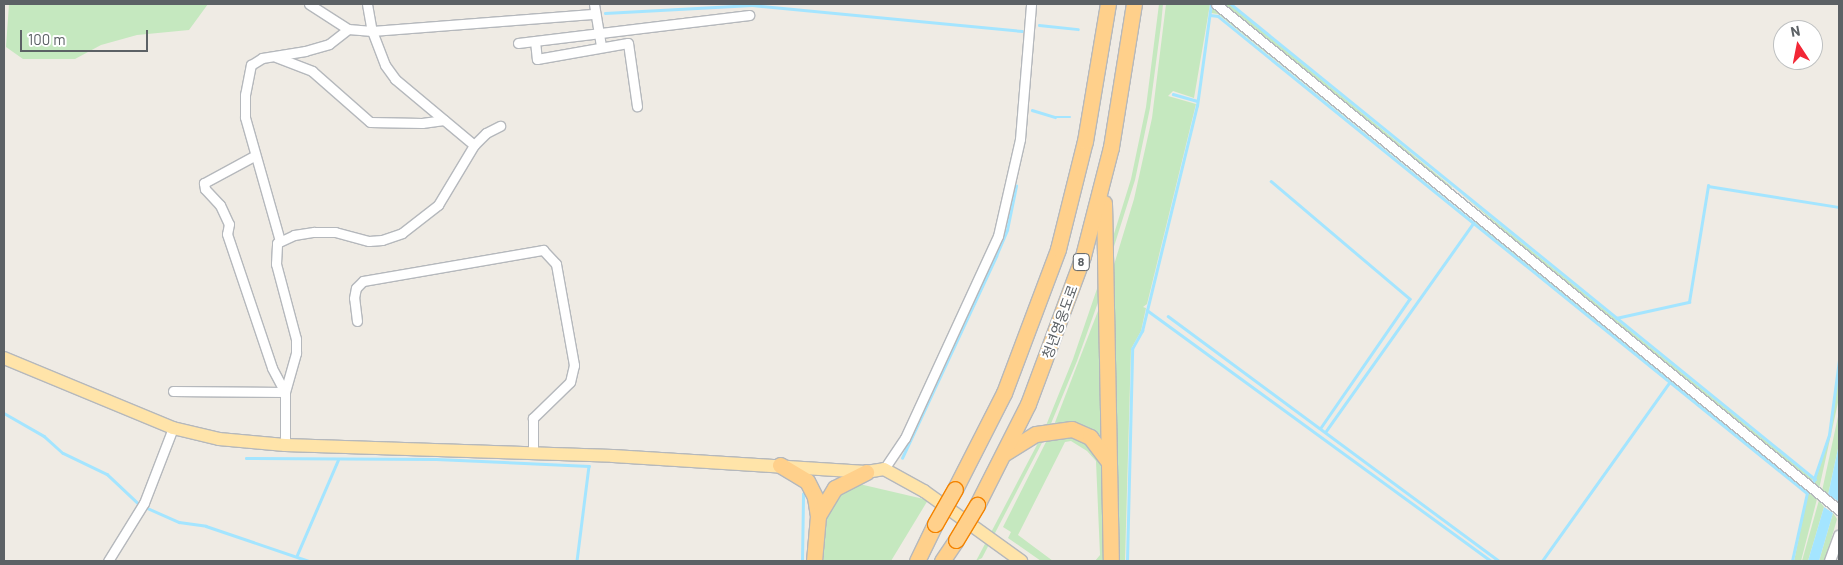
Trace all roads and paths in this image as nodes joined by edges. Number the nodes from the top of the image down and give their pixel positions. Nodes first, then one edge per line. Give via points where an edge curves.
1 (309, 4) edge
2 (366, 4) edge
3 (594, 4) edge
4 (1031, 4) edge
5 (1108, 4) edge
6 (1134, 4) edge
7 (1216, 4) edge
8 (595, 14) junction
9 (749, 15) dead end
10 (348, 29) junction
11 (372, 31) junction
12 (599, 32) junction
13 (535, 41) junction
14 (518, 43) dead end
15 (601, 46) junction
16 (274, 56) junction
17 (637, 106) dead end
18 (444, 120) junction
19 (500, 126) dead end
20 (474, 145) junction
21 (1111, 147) junction
22 (254, 156) junction
23 (280, 241) junction
24 (357, 320) dead end
25 (4, 358) edge
26 (173, 391) dead end
27 (285, 392) junction
28 (173, 428) junction
29 (285, 445) junction
30 (533, 453) junction
31 (1004, 454) junction
32 (1110, 463) junction
33 (780, 465) junction
34 (884, 469) junction
35 (866, 472) junction
36 (1838, 509) edge
37 (818, 516) junction
38 (1839, 536) edge
39 (1110, 558) edge
40 (108, 561) edge
41 (814, 561) edge
42 (917, 561) edge
43 (942, 561) edge
44 (1021, 561) edge
45 (1830, 561) edge

1 - 10 street
2 - 11 street
3 - 8 street
4 - 34 street via 1020,138 998,236 905,438
5 - 42 highway, 청년영웅도로 / 8, bridge via 1091,115 1058,249 1004,393
6 - 21 highway, 청년영웅도로 / 8
7 - 36 street
8 - 11 street
8 - 12 street
9 - 12 street
10 - 11 street
10 - 16 street via 330,44
11 - 18 street via 385,65 395,79
12 - 13 street
12 - 15 street
13 - 14 street
13 - 15 street via 537,59 573,55 580,50
15 - 17 street via 628,43
16 - 18 street via 312,71 370,122
16 - 22 street via 252,64 249,74 245,118
18 - 20 street
19 - 20 street via 486,133
20 - 23 street via 438,205 402,233 369,241 335,232 314,232
21 - 31 highway, 청년영웅도로 / 8 via 1067,306
21 - 32 highway via 1103,222
22 - 23 street
22 - 27 street via 204,183 229,224 227,234 272,368
23 - 27 street via 275,251 276,264 296,339 296,353
24 - 30 street via 354,298 356,288 363,281 542,250 556,264 574,366 570,382 533,418
25 - 28 main road
26 - 27 street
27 - 29 street
28 - 29 main road via 219,439
28 - 40 street via 144,502
29 - 30 main road
30 - 33 main road
31 - 32 highway via 1036,434 1072,429 1090,436
31 - 43 highway, 청년영웅도로 / 8, bridge
32 - 39 highway
33 - 35 main road
33 - 37 highway via 807,481 815,496
34 - 35 main road
34 - 44 main road via 924,491
35 - 37 highway via 835,488
37 - 41 highway
38 - 45 street

